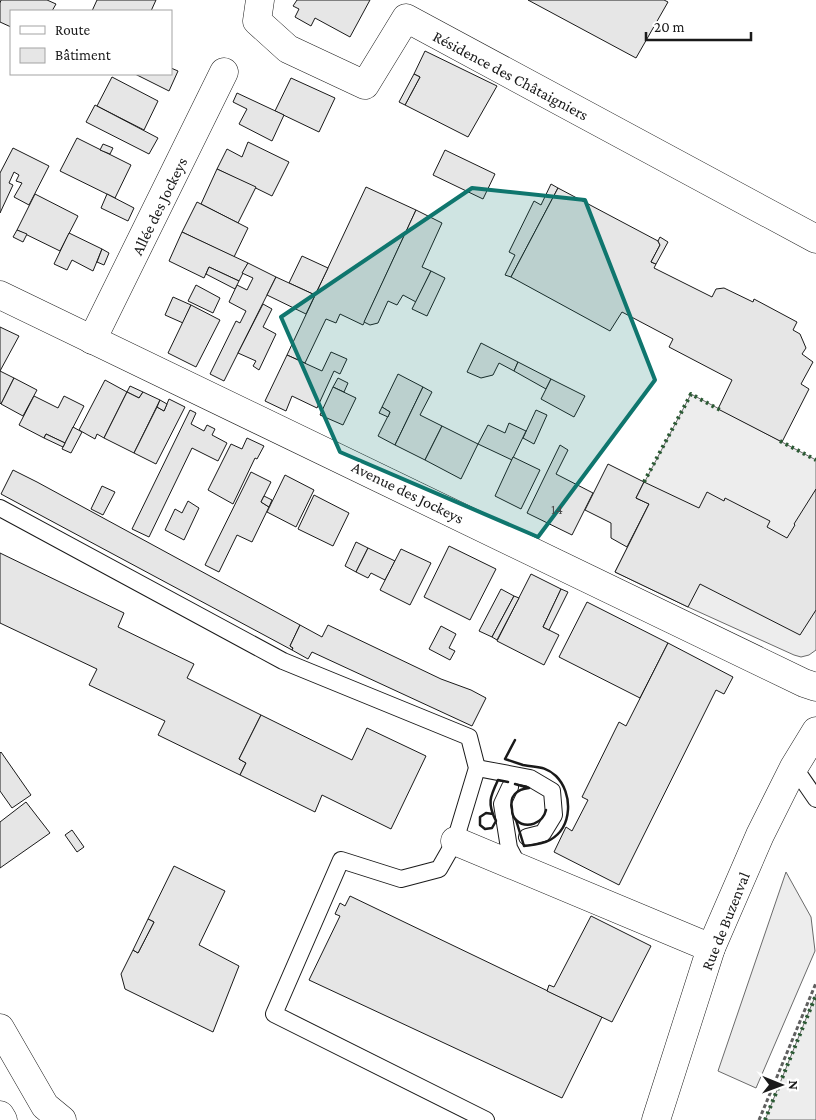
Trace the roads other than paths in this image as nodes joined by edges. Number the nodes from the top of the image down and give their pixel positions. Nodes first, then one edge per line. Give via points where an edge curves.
1 (260, 0) edge
2 (224, 72) dead end
3 (816, 239) edge
4 (0, 295) edge
5 (92, 340) junction
6 (0, 508) edge
7 (816, 687) edge
8 (816, 731) edge
9 (477, 768) junction
10 (794, 768) junction
11 (510, 787) dead end
12 (816, 799) edge
13 (527, 837) dead end
14 (455, 841) junction
15 (520, 869) junction
16 (712, 948) junction
17 (0, 1028) edge
18 (0, 1115) edge
19 (3, 1120) edge
20 (62, 1120) edge
21 (486, 1120) edge
22 (656, 1120) edge

1 - 3 street, Résidence des Châtaigniers via 257,21 288,49 365,85 406,18
2 - 5 street, Allée des Jockeys
4 - 5 street, Avenue des Jockeys
5 - 7 street, Avenue des Jockeys
6 - 9 lane via 283,661 470,737
8 - 10 street, Rue de Buzenval
9 - 13 lane via 530,778 552,791 554,815 542,833
9 - 14 lane
10 - 12 lane
10 - 16 street, Rue de Buzenval via 760,836
11 - 15 lane via 502,804 509,848
14 - 15 street
14 - 21 lane via 439,869 401,879 341,860 274,1014
15 - 16 street
16 - 22 street, Rue de Buzenval
17 - 20 street via 45,1106
18 - 19 street

